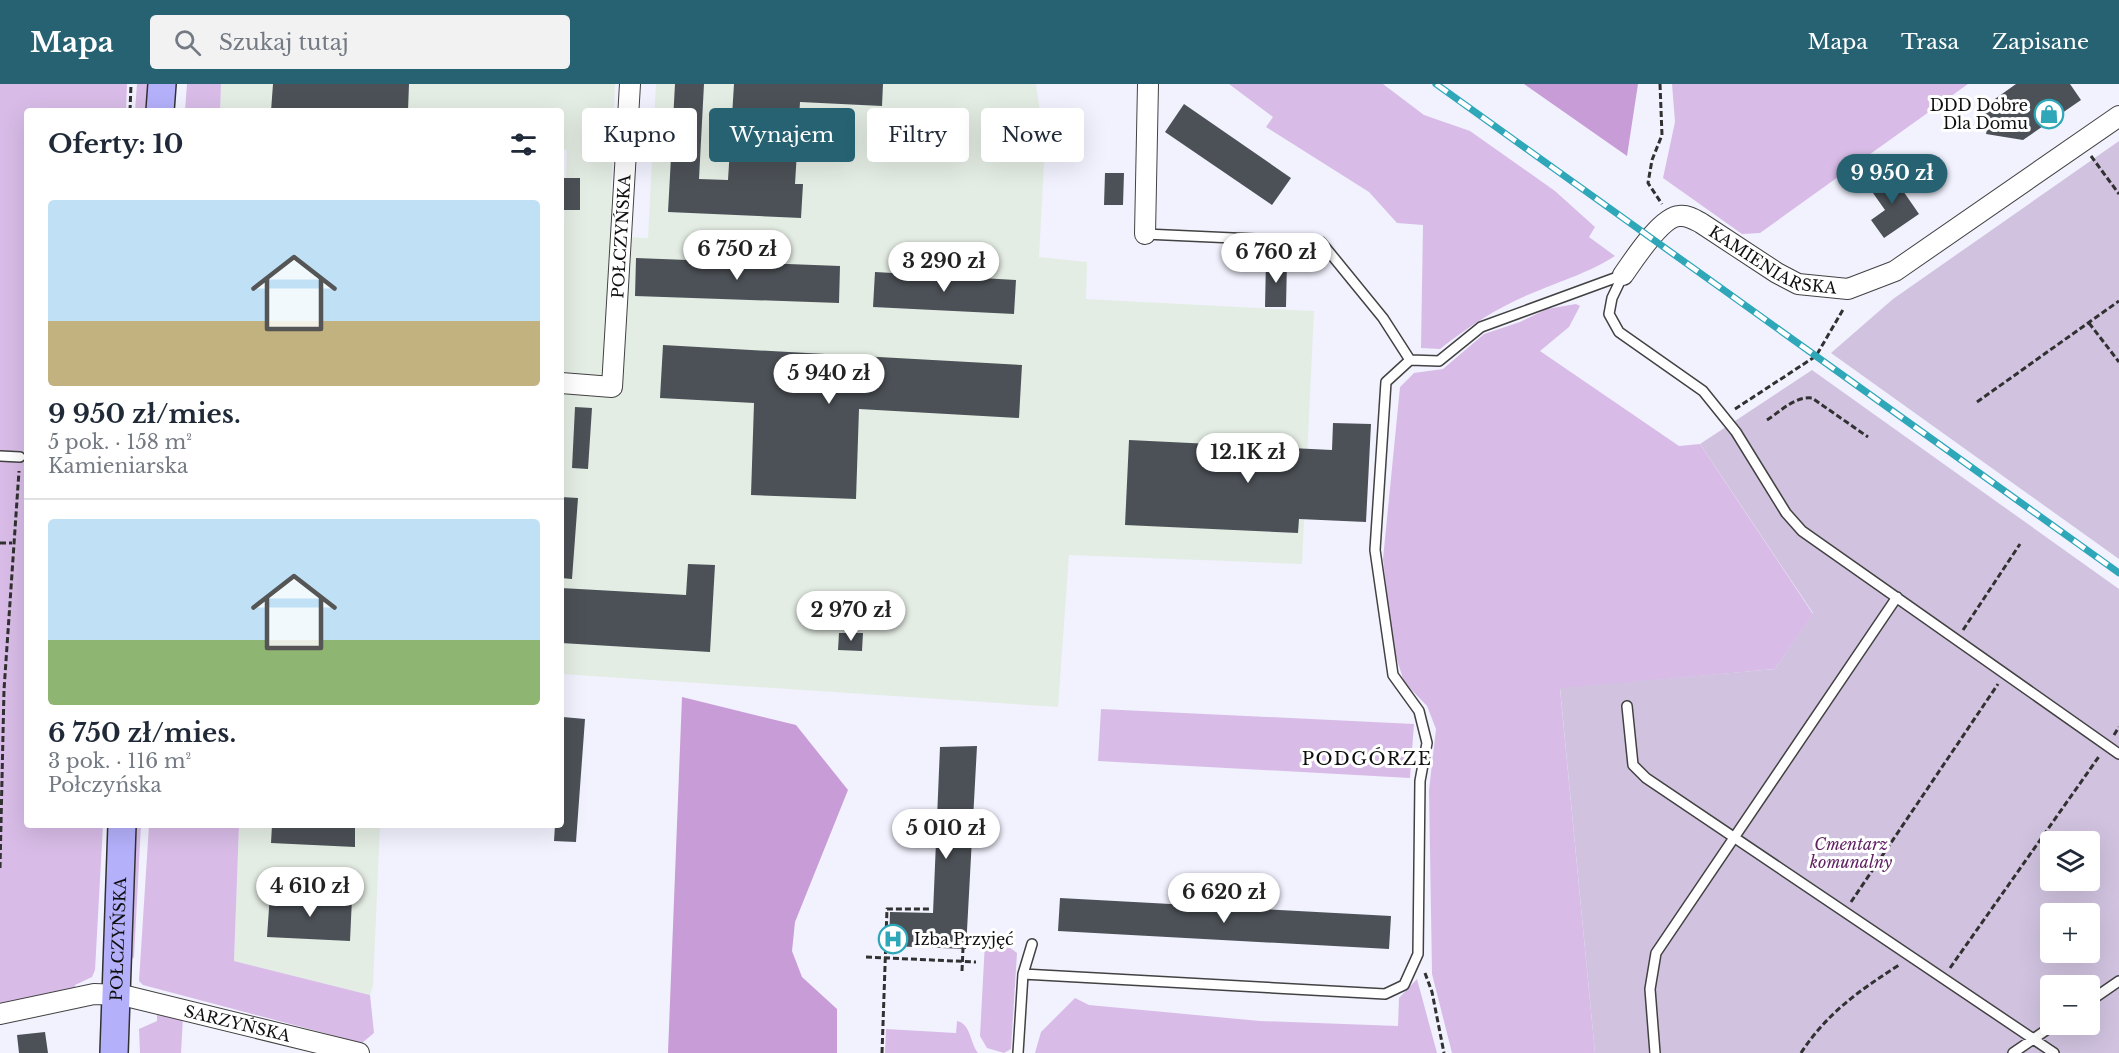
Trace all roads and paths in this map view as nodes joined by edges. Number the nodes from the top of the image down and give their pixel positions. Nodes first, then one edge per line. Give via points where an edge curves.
1 (131, 84) edge
2 (162, 84) edge
3 (630, 84) edge
4 (1148, 84) edge
5 (1660, 84) edge
6 (130, 108) edge
7 (160, 108) edge
8 (2119, 116) edge
9 (2086, 150) dead end
10 (2119, 194) edge
11 (1672, 218) junction
12 (1145, 234) joint
13 (1623, 275) junction
14 (1849, 299) dead end
15 (2119, 301) edge
16 (2089, 322) junction
17 (1410, 360) junction
18 (2119, 362) edge
19 (564, 383) edge
20 (1977, 402) dead end
21 (1724, 416) junction
22 (1767, 420) dead end
23 (1868, 437) dead end
24 (0, 456) edge
25 (20, 457) joint
26 (0, 543) edge
27 (12, 543) junction
28 (2020, 544) dead end
29 (1897, 597) junction
30 (1957, 638) junction
31 (2004, 675) junction
32 (2, 690) edge
33 (1627, 706) dead end
34 (2119, 727) edge
35 (2106, 746) junction
36 (2119, 754) edge
37 (122, 828) edge
38 (0, 838) edge
39 (1736, 838) junction
40 (0, 868) edge
41 (930, 909) dead end
42 (1846, 910) junction
43 (1032, 944) dead end
44 (963, 948) dead end
45 (1418, 954) junction
46 (1913, 956) junction
47 (866, 957) dead end
48 (886, 957) junction
49 (963, 961) junction
50 (976, 962) dead end
51 (962, 970) dead end
52 (1023, 974) junction
53 (1944, 976) junction
54 (2119, 981) edge
55 (115, 994) junction
56 (2100, 994) edge
57 (0, 1014) edge
58 (2040, 1034) edge
59 (2033, 1039) junction
60 (114, 1053) edge
61 (359, 1053) edge
62 (882, 1053) edge
63 (1018, 1053) edge
64 (1444, 1053) edge
65 (1655, 1053) edge
66 (1801, 1053) edge
67 (2013, 1053) edge
68 (2054, 1053) edge

1 - 6 path
2 - 7 main road
3 - 19 street, POŁCZYŃSKA via 612,387
4 - 12 street
5 - 11 path via 1662,135 1648,183
8 - 11 street, KAMIENIARSKA via 1895,271 1848,289 1797,284 1690,217
9 - 10 path
11 - 13 street
12 - 17 lane via 1321,242 1383,318
13 - 17 lane via 1481,327 1439,361
13 - 21 lane via 1612,298 1610,314 1618,332 1702,391
14 - 21 path via 1816,356
15 - 16 path
16 - 18 path
16 - 20 path
17 - 45 lane via 1386,382 1376,550 1393,675 1419,711 1427,743 1420,781
21 - 29 lane via 1786,513 1802,531
22 - 23 path via 1792,403 1812,398
24 - 25 lane
25 - 27 path
26 - 27 path
27 - 32 path
28 - 30 path
29 - 30 lane
29 - 39 lane
30 - 31 lane
31 - 35 lane
31 - 42 path
32 - 38 path
33 - 39 lane via 1633,765 1646,778
34 - 35 path
35 - 36 lane
35 - 53 path
37 - 55 main road, POŁCZYŃSKA
38 - 40 path
39 - 42 lane
39 - 65 lane via 1656,953 1650,989
41 - 48 path via 887,909
42 - 46 lane
43 - 52 lane
44 - 49 path
45 - 52 lane via 1404,985 1385,994
45 - 64 path via 1432,992
46 - 53 lane
46 - 66 path via 1851,996
47 - 48 path
48 - 49 path
48 - 62 path
49 - 50 path
49 - 51 path
52 - 63 lane
53 - 59 lane
54 - 56 lane
55 - 57 street, SARZYŃSKA via 83,996
55 - 60 main road, POŁCZYŃSKA
55 - 61 street, SARZYŃSKA
58 - 59 lane
59 - 67 lane
59 - 68 lane

